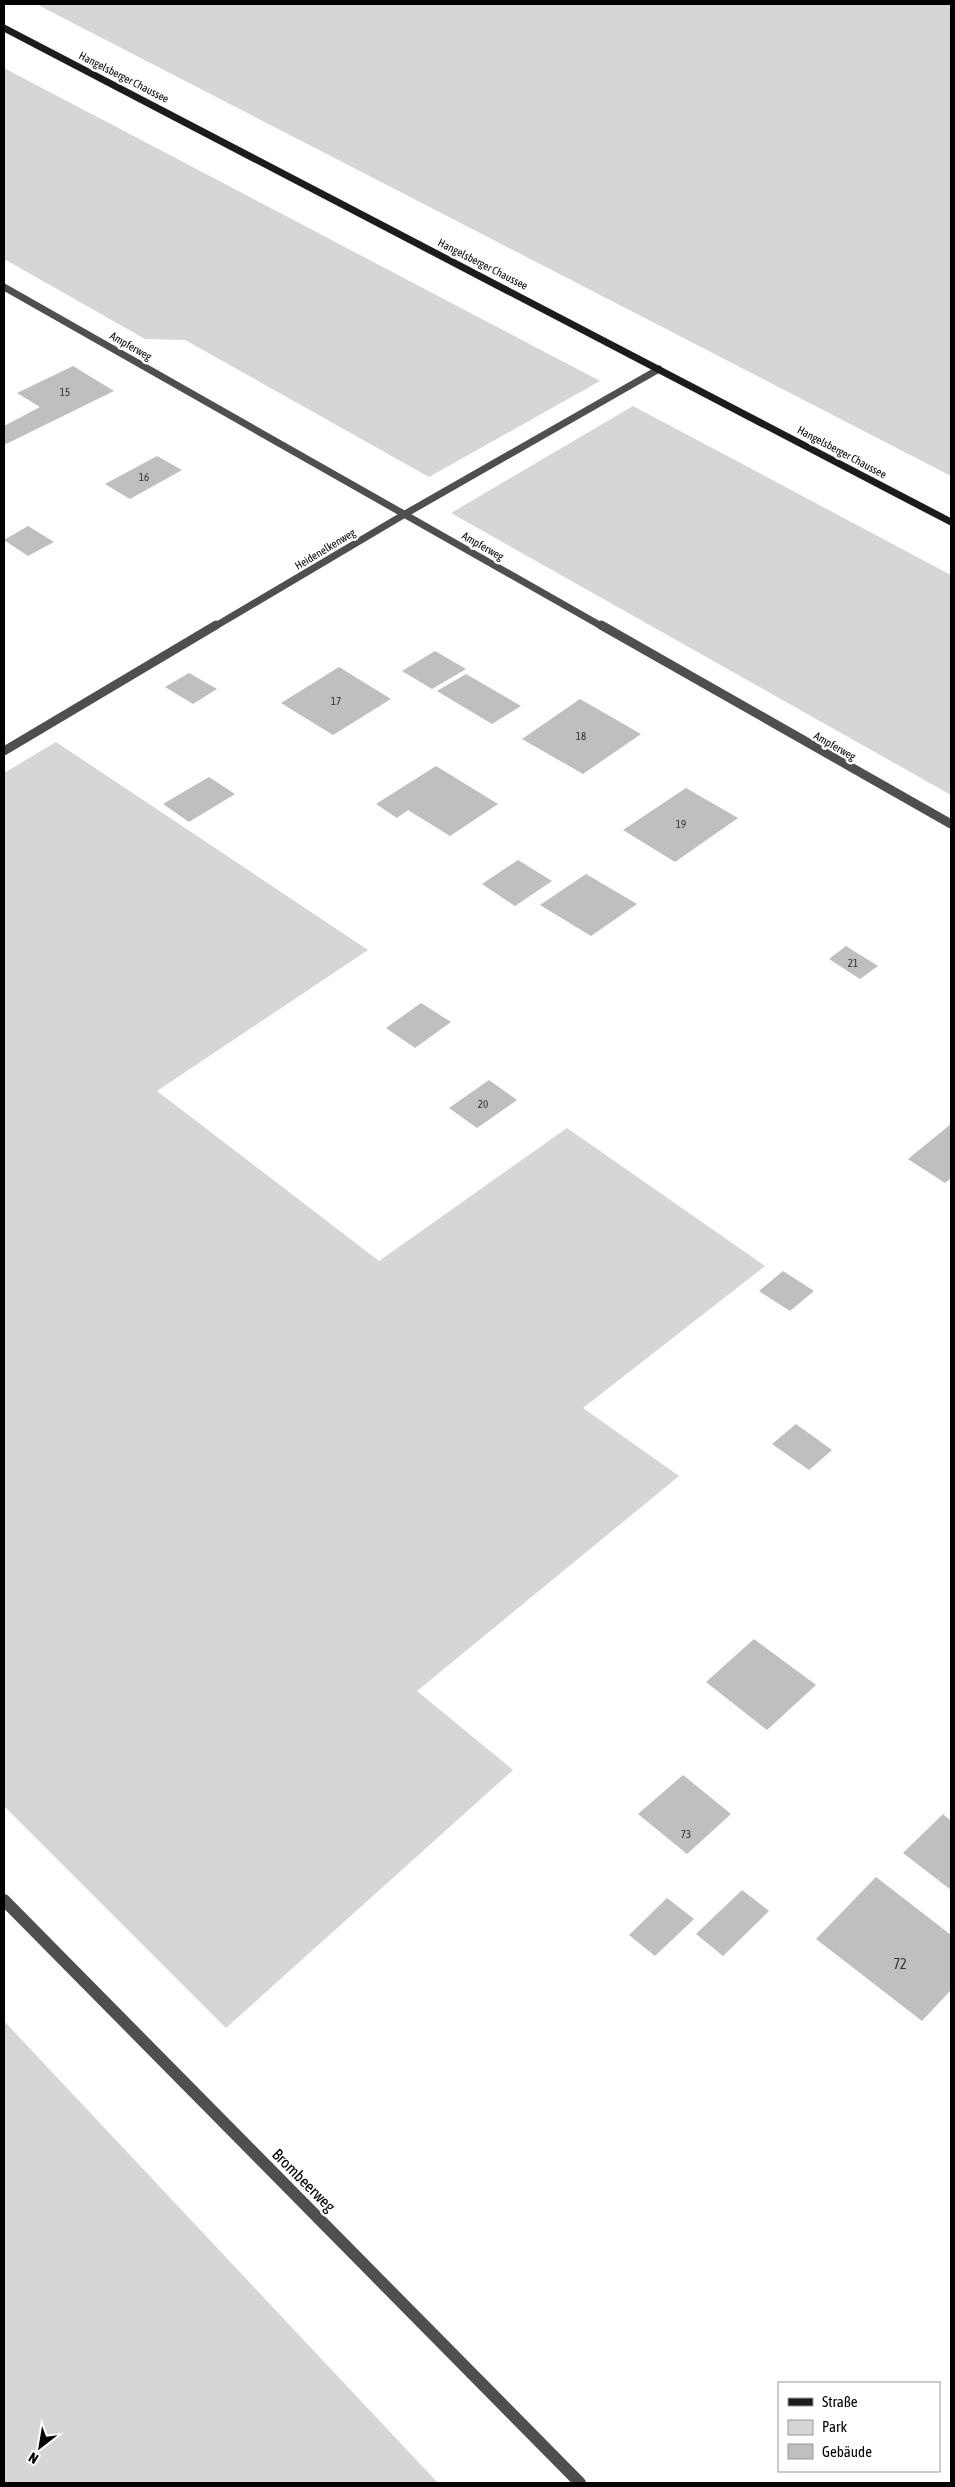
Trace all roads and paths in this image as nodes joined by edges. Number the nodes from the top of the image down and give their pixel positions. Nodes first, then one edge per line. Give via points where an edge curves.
1 (4, 28) edge
2 (4, 287) edge
3 (660, 369) junction
4 (405, 514) junction
5 (951, 522) edge
6 (4, 751) edge
7 (951, 824) edge
8 (4, 1900) edge
9 (580, 2483) edge

1 - 3 main road, Hangelsberger Chaussee
2 - 4 street, Ampferweg
3 - 4 street, Heidenelkenweg
3 - 5 main road, Hangelsberger Chaussee
4 - 6 street, Heidenelkenweg
4 - 7 street, Ampferweg
8 - 9 street, Brombeerweg

